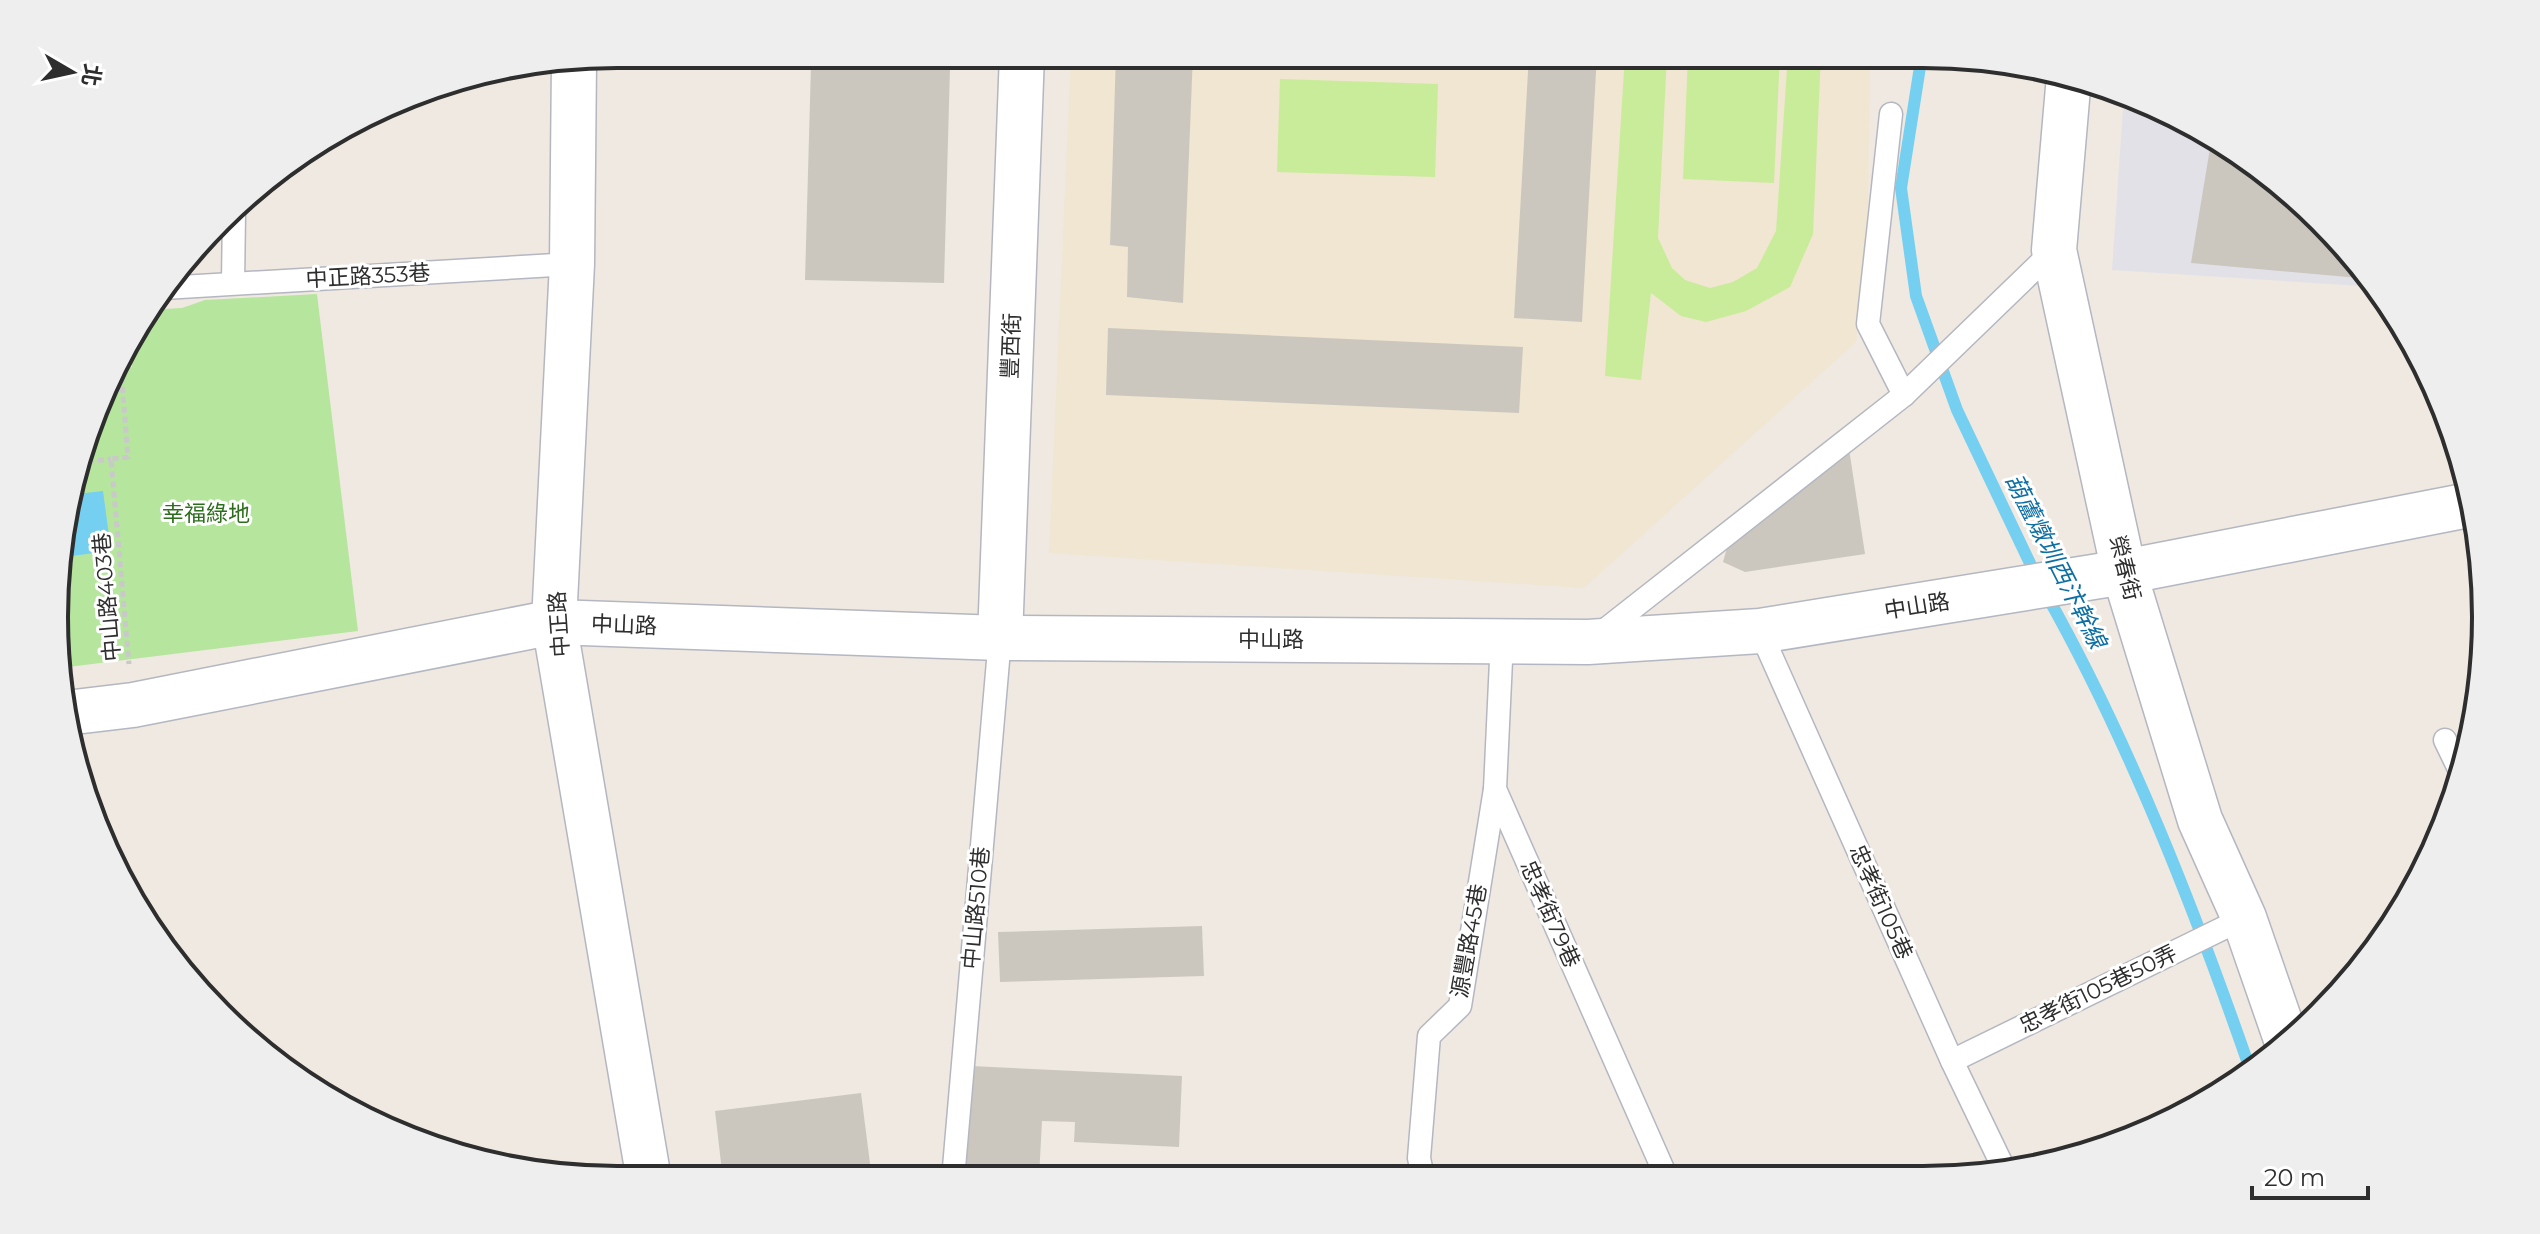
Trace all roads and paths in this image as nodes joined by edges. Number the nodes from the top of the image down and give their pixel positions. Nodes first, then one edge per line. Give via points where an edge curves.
1 (1021, 68) edge
2 (574, 70) edge
3 (2068, 88) edge
4 (1891, 114) dead end
5 (234, 224) edge
6 (2054, 250) junction
7 (572, 264) junction
8 (233, 283) junction
9 (178, 287) edge
10 (122, 381) edge
11 (1904, 395) junction
12 (111, 459) junction
13 (91, 461) edge
14 (2460, 507) edge
15 (2124, 572) junction
16 (554, 622) junction
17 (1760, 631) junction
18 (1000, 638) junction
19 (1502, 639) junction
20 (1588, 642) junction
21 (133, 705) junction
22 (77, 712) edge
23 (2445, 740) dead end
24 (2453, 757) edge
25 (1495, 789) junction
26 (2232, 924) junction
27 (2282, 1032) edge
28 (1952, 1061) junction
29 (2000, 1160) edge
30 (647, 1166) edge
31 (954, 1166) edge
32 (1421, 1166) edge
33 (1662, 1166) edge

1 - 18 street, 豐西街
2 - 7 street, 中正路
3 - 6 street, 榮春街
4 - 11 lane via 1868,324
5 - 8 lane
6 - 11 lane
6 - 15 street, 榮春街
7 - 8 lane, 中正路353巷
7 - 16 street, 中正路
8 - 9 lane, 中正路353巷
10 - 12 path via 128,457
11 - 20 lane
12 - 13 path
12 - 21 path, 中山路403巷
14 - 15 street, 中山路
15 - 17 street, 中山路
15 - 26 street, 榮春街
16 - 18 street, 中山路
16 - 21 street, 中山路
16 - 30 street, 中正路
17 - 20 street, 中山路
17 - 28 lane, 忠孝街105巷
18 - 19 street, 中山路
18 - 31 lane, 中山路510巷
19 - 20 street, 中山路
19 - 25 lane, 忠孝街79巷
21 - 22 street, 中山路
23 - 24 lane
25 - 32 lane, 源豐路45巷 via 1460,1006 1429,1036
25 - 33 lane, 忠孝街79巷
26 - 27 street, 榮春街
26 - 28 lane, 忠孝街105巷50弄
28 - 29 lane, 忠孝街105巷

